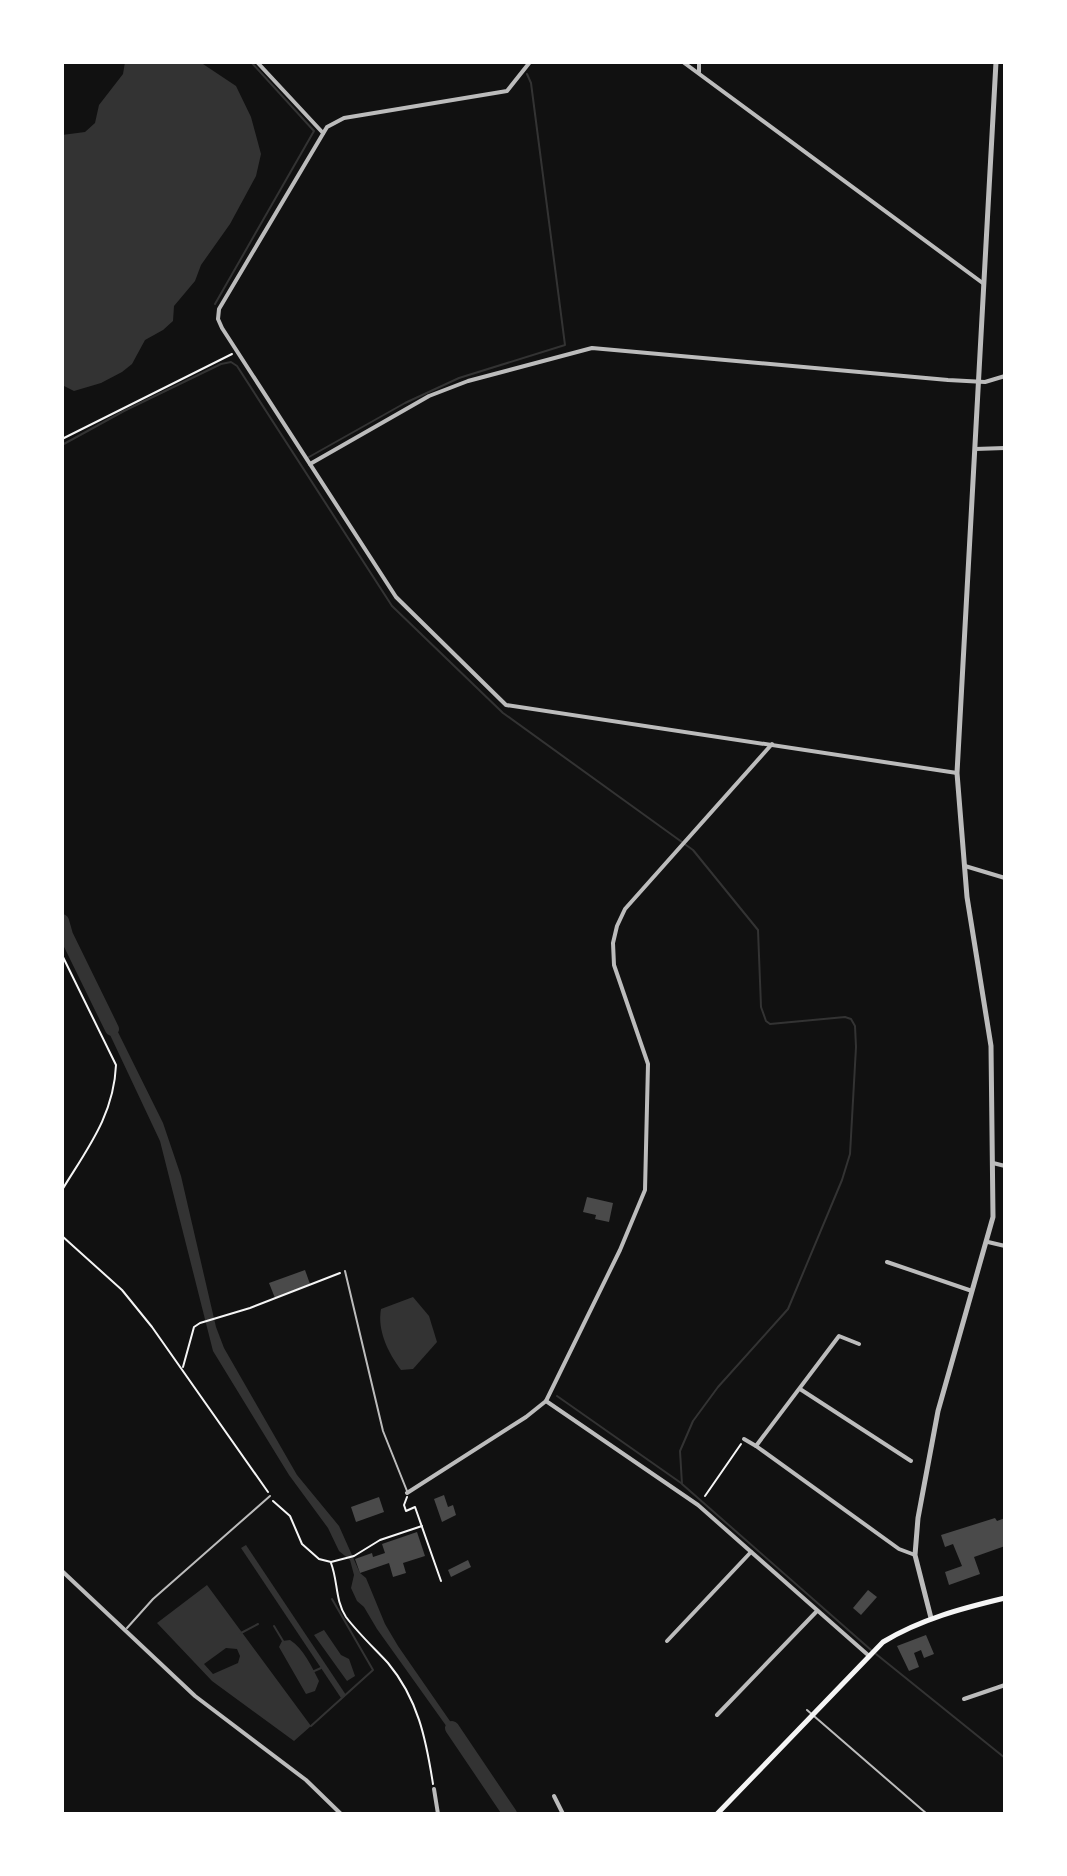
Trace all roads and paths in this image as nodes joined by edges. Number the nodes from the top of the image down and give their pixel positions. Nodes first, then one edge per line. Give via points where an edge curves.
1 (257, 62) edge
2 (530, 62) edge
3 (683, 62) edge
4 (699, 62) edge
5 (996, 62) edge
6 (699, 72) junction
7 (323, 133) junction
8 (984, 284) junction
9 (237, 352) junction
10 (1005, 376) edge
11 (978, 382) junction
12 (62, 439) edge
13 (1005, 448) edge
14 (974, 449) junction
15 (310, 464) junction
16 (772, 744) junction
17 (957, 773) junction
18 (965, 866) junction
19 (1005, 878) edge
20 (62, 955) edge
21 (993, 1163) junction
22 (1005, 1166) edge
23 (62, 1190) edge
24 (62, 1236) edge
25 (988, 1242) junction
26 (1005, 1246) edge
27 (887, 1262) dead end
28 (345, 1271) joint
29 (972, 1291) junction
30 (859, 1344) dead end
31 (182, 1369) junction
32 (800, 1389) junction
33 (546, 1401) junction
34 (744, 1439) joint
35 (756, 1446) junction
36 (911, 1461) dead end
37 (407, 1493) junction
38 (270, 1496) joint
39 (705, 1496) dead end
40 (275, 1504) dead end
41 (422, 1526) junction
42 (751, 1552) junction
43 (915, 1555) junction
44 (331, 1562) junction
45 (62, 1571) edge
46 (441, 1581) dead end
47 (1005, 1598) edge
48 (817, 1611) junction
49 (931, 1618) junction
50 (125, 1630) junction
51 (667, 1641) dead end
52 (871, 1653) junction
53 (1005, 1685) edge
54 (964, 1699) dead end
55 (810, 1712) junction
56 (717, 1715) dead end
57 (434, 1789) joint
58 (554, 1796) dead end
59 (341, 1814) edge
60 (438, 1814) edge
61 (563, 1814) edge
62 (717, 1814) edge
63 (927, 1814) edge

1 - 7 street
2 - 7 street via 507,91 344,118
3 - 6 street
4 - 6 street
5 - 8 street
6 - 8 street
7 - 9 street via 219,309 220,323
8 - 11 street
9 - 12 path
9 - 15 street
10 - 11 street
11 - 14 street
11 - 15 street via 592,348 429,396
13 - 14 street
14 - 17 street
15 - 16 street via 396,597 506,705
16 - 17 street
16 - 33 street via 625,909 617,926 614,965 648,1064 645,1190
17 - 18 street
18 - 19 street
18 - 21 street via 991,1046
20 - 23 path via 116,1065 105,1119
21 - 22 street
21 - 25 street
24 - 31 path via 122,1290
25 - 26 street
25 - 29 street
27 - 29 street
28 - 31 path via 194,1327
28 - 37 lane via 383,1431
29 - 43 street via 938,1411
30 - 32 street via 839,1336
31 - 38 path
32 - 35 street
32 - 36 street
33 - 37 street
33 - 42 street via 698,1505
34 - 35 street
34 - 39 path
35 - 43 street via 899,1549
37 - 41 path via 406,1511 415,1507
38 - 50 lane
40 - 44 path via 290,1516 302,1544
41 - 44 path
41 - 46 path
42 - 48 street
42 - 51 street
43 - 49 street
44 - 57 path via 346,1616 411,1695 426,1738
45 - 50 street
47 - 49 main road
48 - 52 street
48 - 56 street
49 - 52 main road
50 - 59 street via 211,1710 306,1780
52 - 55 main road
53 - 54 street
55 - 62 main road
55 - 63 lane
57 - 60 street
58 - 61 street

